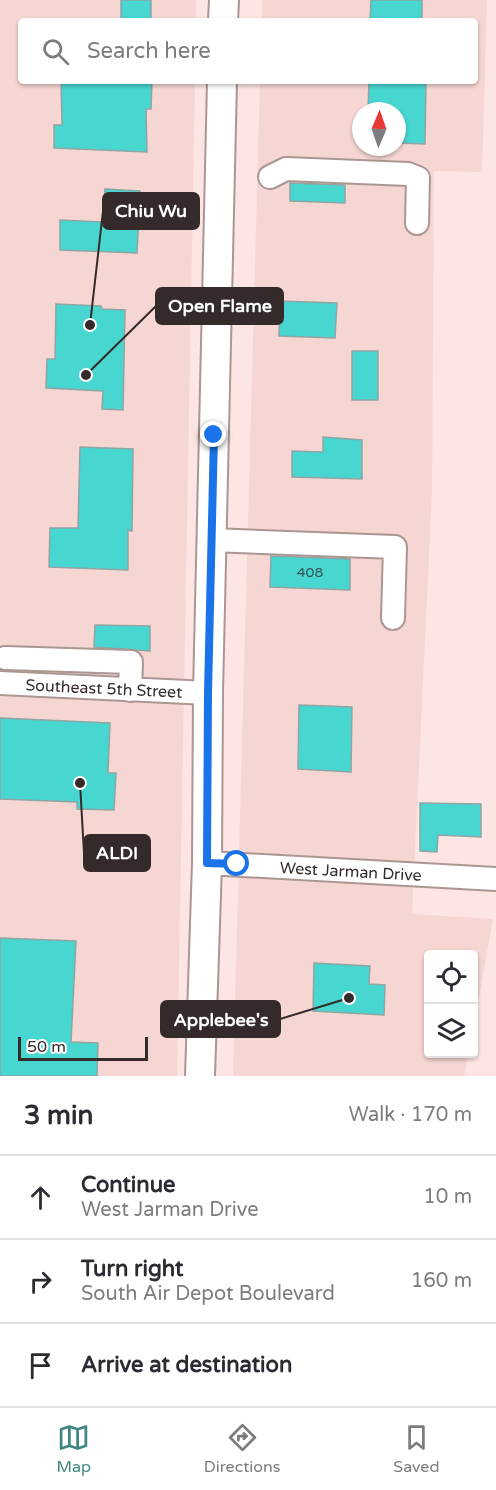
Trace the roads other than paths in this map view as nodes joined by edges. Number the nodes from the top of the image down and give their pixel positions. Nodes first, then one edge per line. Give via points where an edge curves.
1 (224, 0) edge
2 (224, 18) edge
3 (222, 84) edge
4 (270, 177) dead end
5 (417, 223) dead end
6 (211, 540) junction
7 (393, 618) dead end
8 (5, 658) dead end
9 (0, 683) edge
10 (130, 690) junction
11 (208, 693) junction
12 (207, 863) junction
13 (496, 879) edge
14 (200, 1076) edge

1 - 2 main road
3 - 6 main road
4 - 5 street via 286,169 408,174 418,178
6 - 7 street via 395,547
6 - 11 main road
8 - 10 street via 131,662
9 - 10 street, Southeast 5th Street
10 - 11 street, Southeast 5th Street
11 - 12 main road
12 - 13 street, West Jarman Drive
12 - 14 main road

